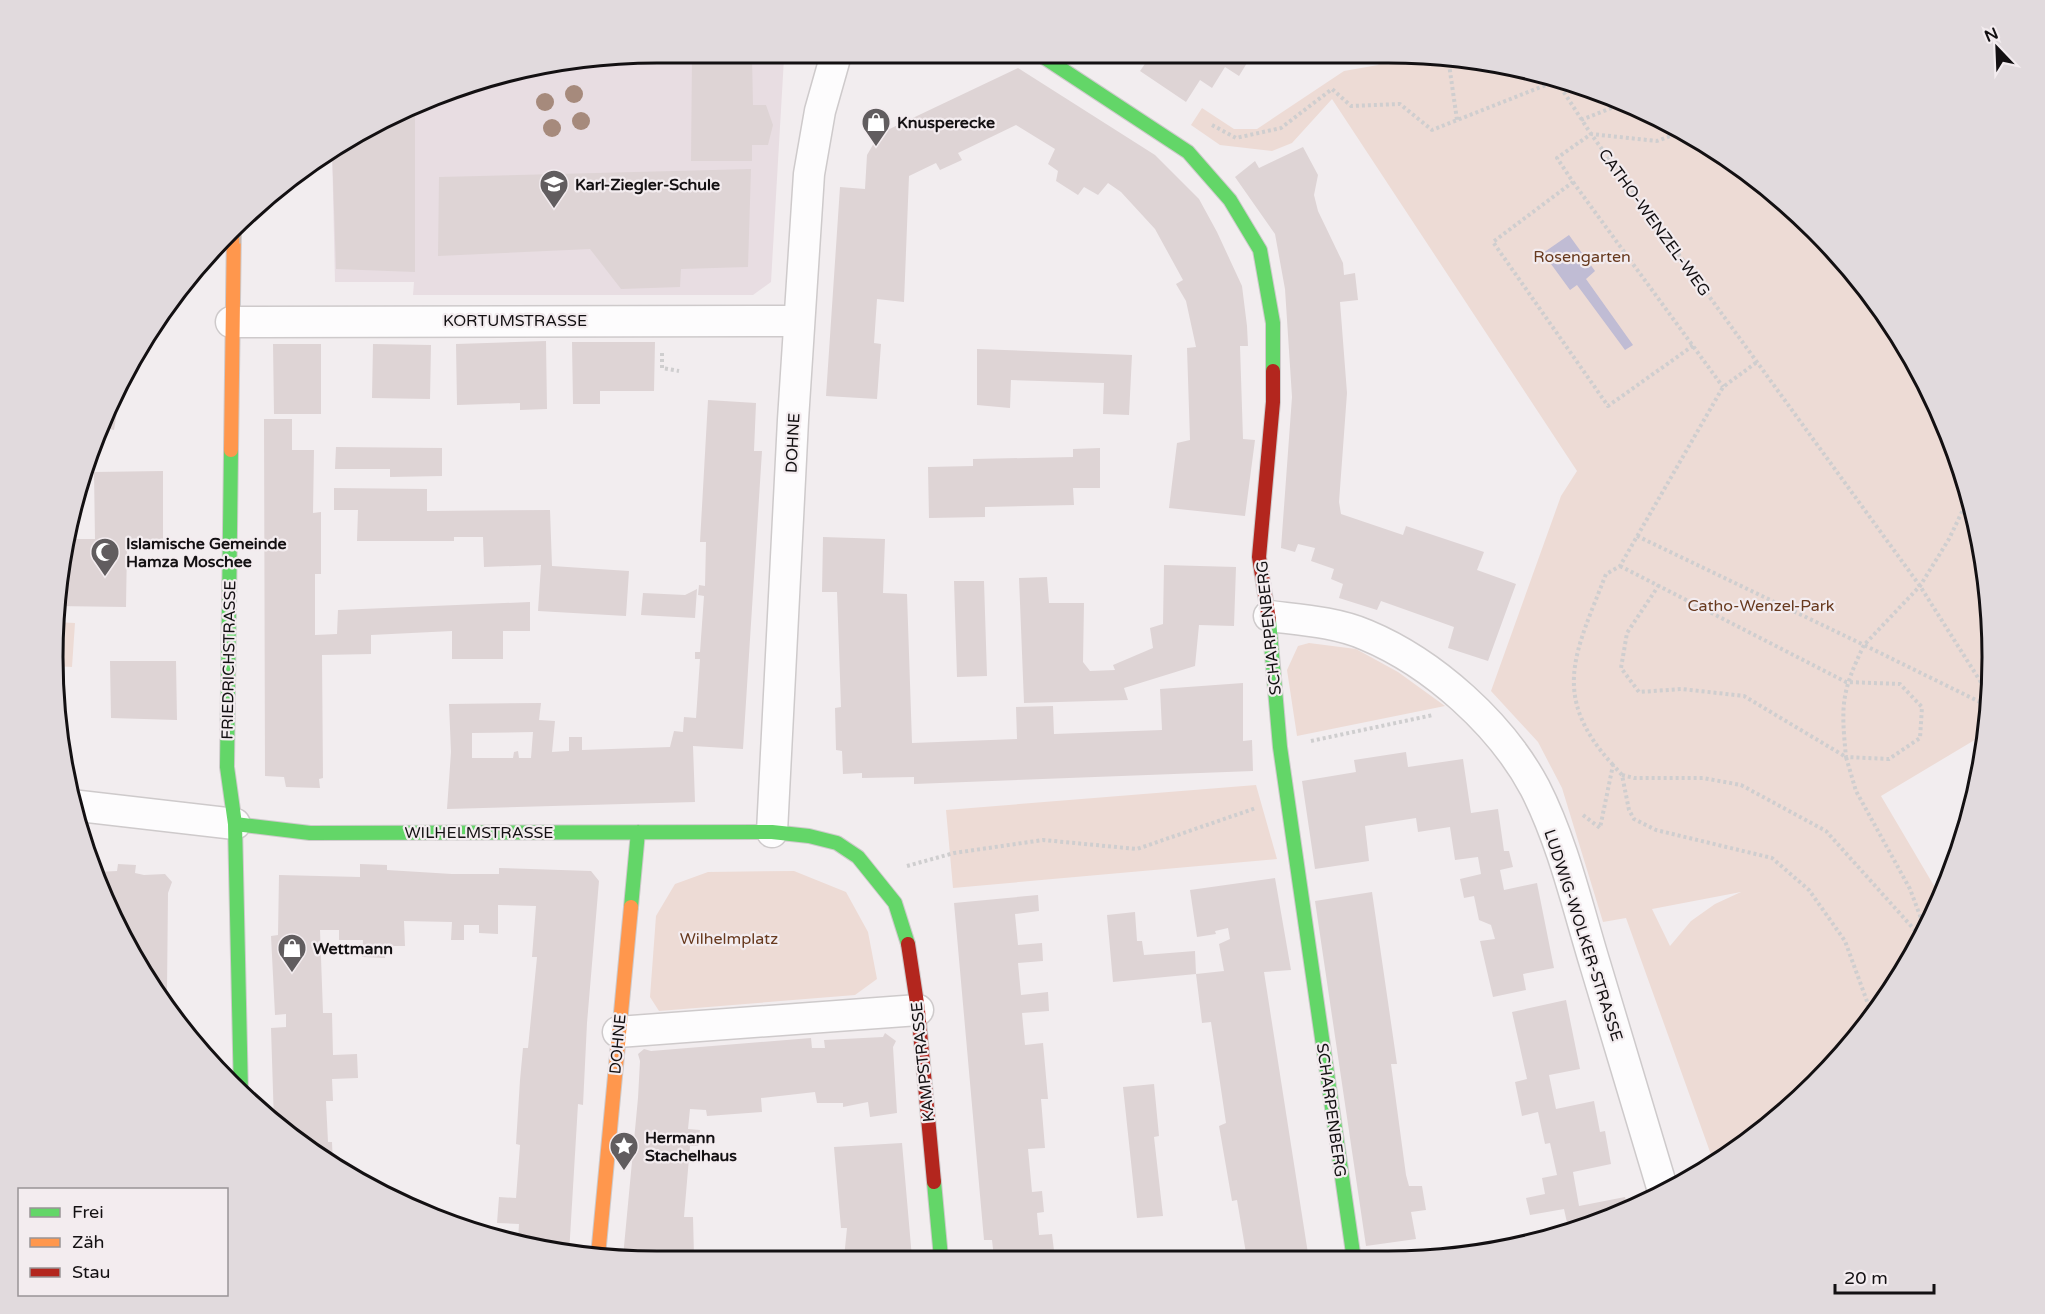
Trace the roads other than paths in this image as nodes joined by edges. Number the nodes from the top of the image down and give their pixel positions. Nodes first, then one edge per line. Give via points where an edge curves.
1 (834, 63) edge
2 (1054, 63) edge
3 (234, 241) edge
4 (799, 321) junction
5 (231, 322) junction
6 (1269, 616) junction
7 (82, 807) edge
8 (235, 824) junction
9 (638, 832) junction
10 (772, 832) junction
11 (875, 875) joint
12 (918, 1010) junction
13 (618, 1032) junction
14 (241, 1081) edge
15 (1661, 1184) edge
16 (599, 1248) edge
17 (940, 1251) edge
18 (1353, 1251) edge

1 - 4 street, DOHNE via 820,111 809,174
2 - 6 street, SCHARPENBERG via 1188,152 1230,200 1260,250 1271,313 1273,402 1259,557
3 - 5 street, FRIEDRICHSTRASSE
4 - 5 street, KORTUMSTRASSE
4 - 10 street, DOHNE
5 - 8 street, FRIEDRICHSTRASSE via 227,767
6 - 15 street, LUDWIG-WOLKER-STRASSE via 1320,622 1365,634 1414,661 1472,707 1505,741 1535,788 1563,855
6 - 18 street, SCHARPENBERG via 1280,747
7 - 8 street, WILHELMSTRASSE
8 - 9 street, WILHELMSTRASSE via 310,833
8 - 14 street, FRIEDRICHSTRASSE
9 - 10 street, WILHELMSTRASSE
9 - 13 street, DOHNE
10 - 11 street, WILHELMSTRASSE via 837,843
11 - 12 street, KAMPSTRASSE via 895,903 908,943
12 - 13 street
12 - 17 street, KAMPSTRASSE
13 - 16 street, DOHNE

